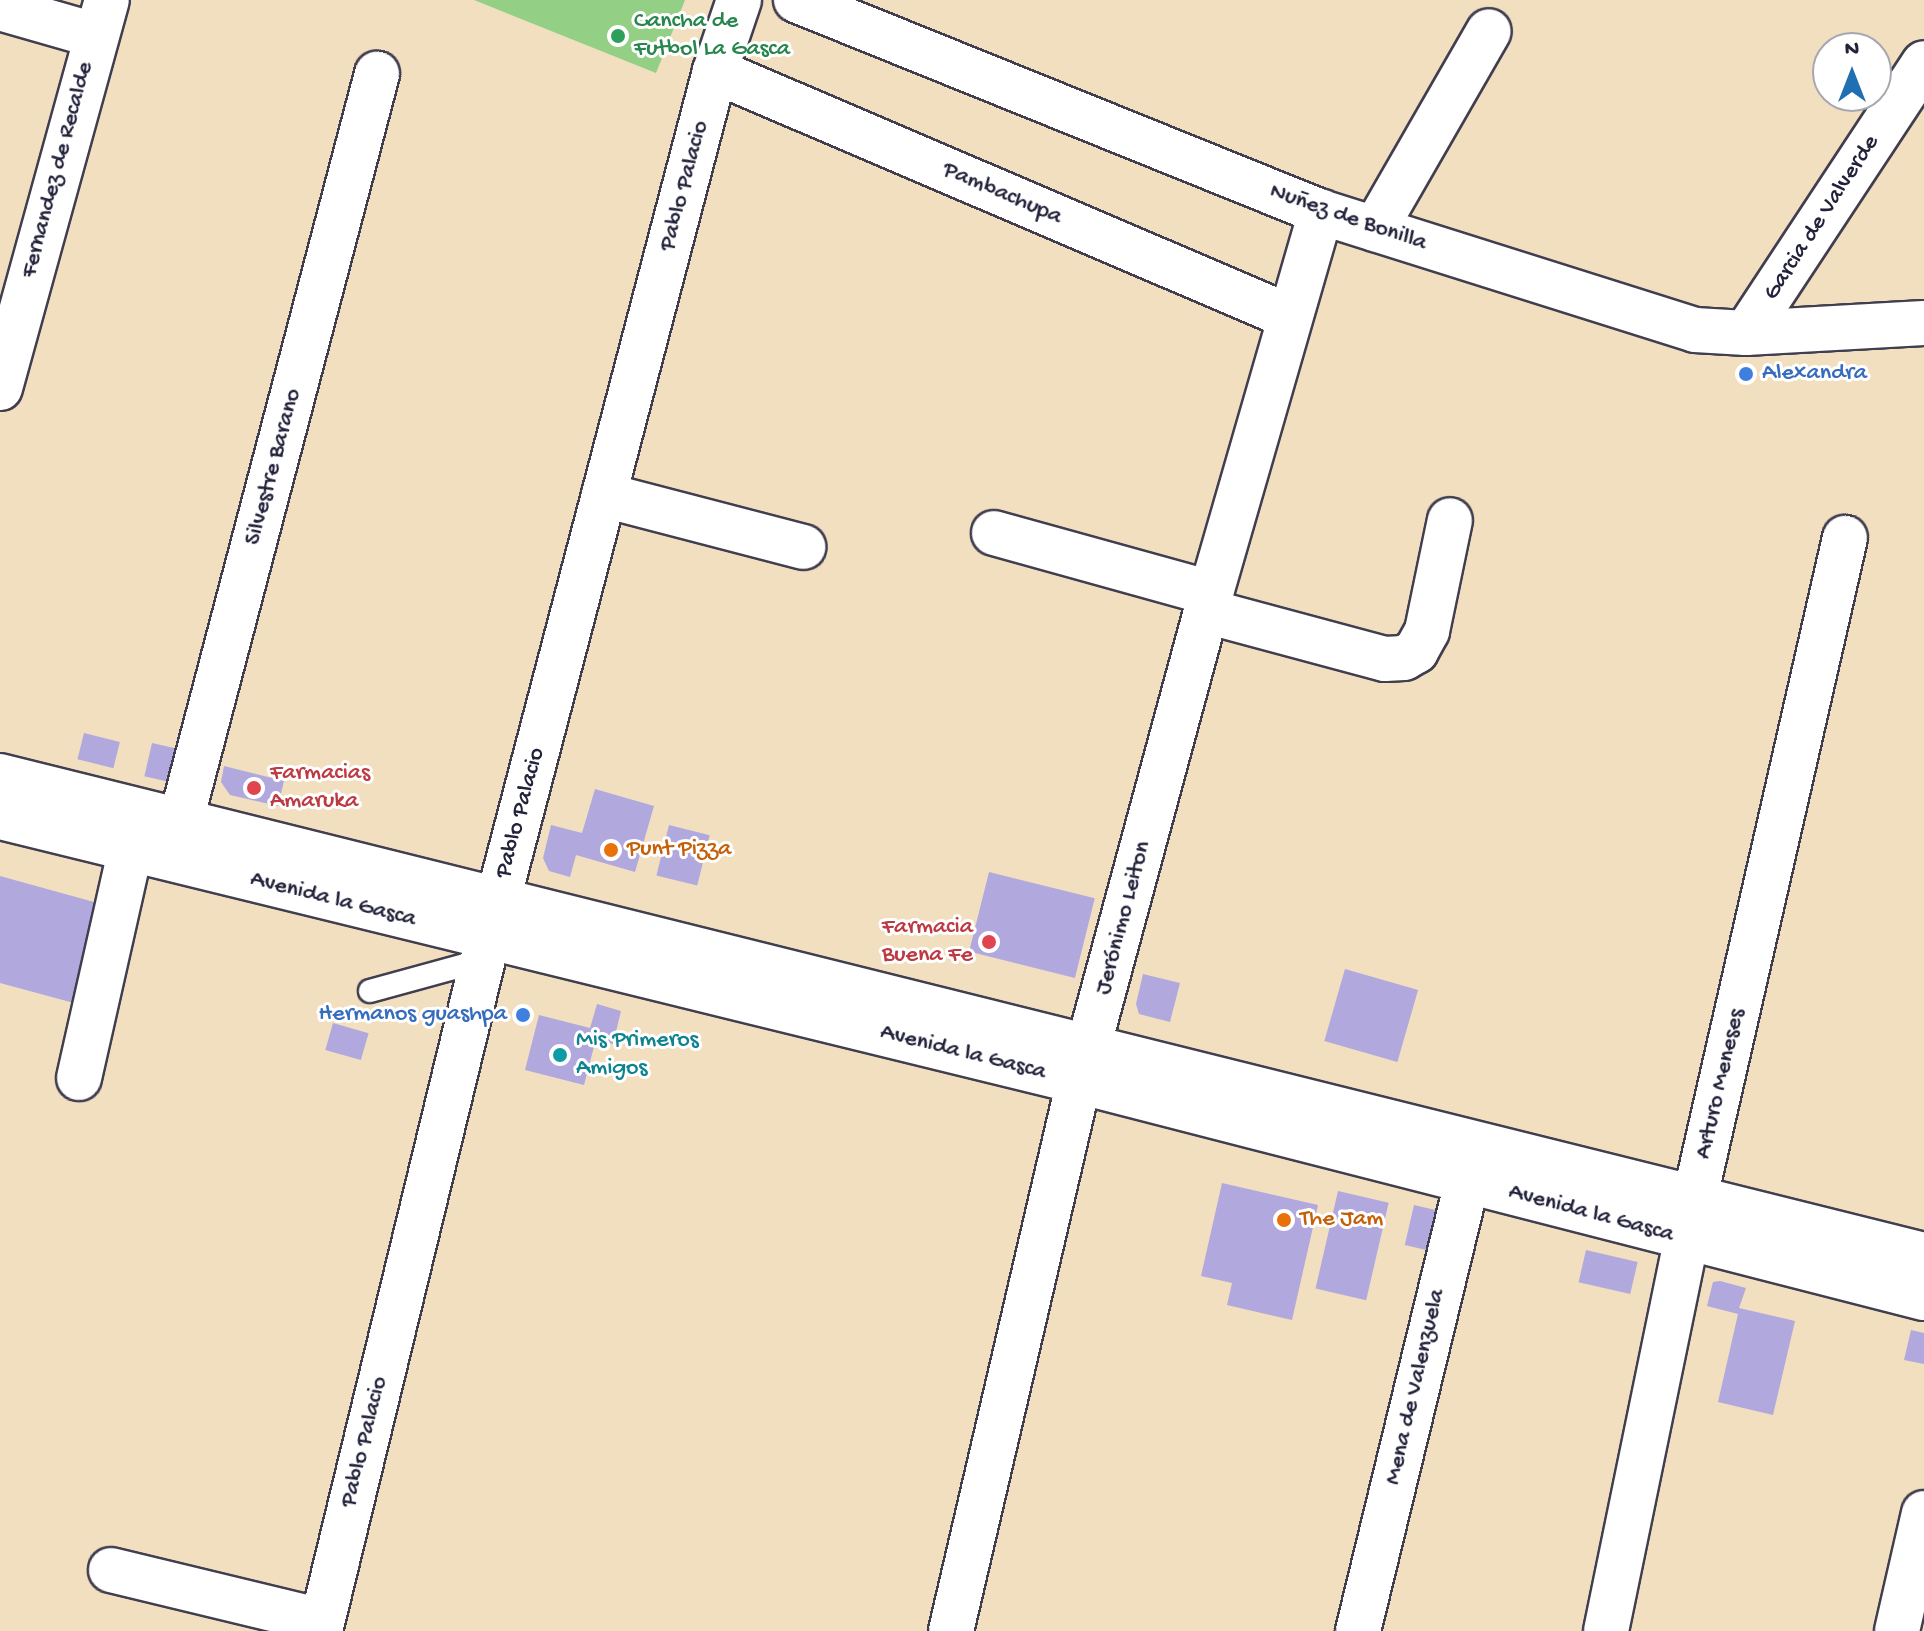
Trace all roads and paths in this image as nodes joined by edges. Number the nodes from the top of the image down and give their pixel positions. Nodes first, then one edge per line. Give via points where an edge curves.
1 (739, 0) edge
2 (796, 0) edge
3 (0, 8) edge
4 (101, 17) edge
5 (1489, 31) dead end
6 (1924, 63) edge
7 (715, 71) junction
8 (377, 74) dead end
9 (1321, 212) junction
10 (1375, 229) junction
11 (1290, 317) junction
12 (1924, 323) edge
13 (1746, 333) junction
14 (0, 388) edge
15 (604, 495) junction
16 (1450, 520) dead end
17 (994, 533) dead end
18 (1845, 538) dead end
19 (803, 547) dead end
20 (1208, 602) junction
21 (0, 776) edge
22 (0, 817) edge
23 (160, 845) junction
24 (490, 933) junction
25 (370, 991) dead end
26 (1085, 1064) junction
27 (79, 1078) dead end
28 (1471, 1162) junction
29 (1695, 1197) junction
30 (1686, 1239) junction
31 (1924, 1255) edge
32 (1924, 1298) edge
33 (1924, 1513) edge
34 (111, 1570) dead end
35 (321, 1626) edge
36 (951, 1631) edge
37 (1358, 1631) edge
38 (1606, 1631) edge
39 (1897, 1631) edge

1 - 7 street, Pablo Palacio
2 - 9 street, Nuñez de Bonilla
3 - 4 street
4 - 14 street, Fernandez de Recalde
5 - 10 street
6 - 13 street, Garcia de Valverde
7 - 11 street, Pambachupa
7 - 15 street, Pablo Palacio
8 - 23 street, Silvestre Barano
9 - 10 street, Nuñez de Bonilla
9 - 11 street, Jerónimo Leiton
10 - 13 street, Nuñez de Bonilla via 1695,330
11 - 20 street, Jerónimo Leiton
12 - 13 street, Nuñez de Bonilla
15 - 19 street
15 - 24 street, Pablo Palacio
16 - 20 street via 1427,631 1416,651 1404,658 1385,659
17 - 20 street
18 - 29 street, Arturo Meneses
20 - 26 street, Jerónimo Leiton
21 - 23 street, Avenida la Gasca
22 - 23 street, Avenida la Gasca
23 - 24 street, Avenida la Gasca
23 - 27 street, Silvestre Barano
24 - 25 lane
24 - 26 street, Avenida la Gasca via 799,994
24 - 35 street, Pablo Palacio
26 - 28 street, Avenida la Gasca
26 - 36 street, Jerónimo Leiton
28 - 29 street, Avenida la Gasca
28 - 30 street, Avenida la Gasca
28 - 37 street, Mena de Valenzuela
29 - 30 street, Arturo Meneses
29 - 31 street, Avenida la Gasca
30 - 32 street, Avenida la Gasca
30 - 38 street, Arturo Meneses
33 - 39 street
34 - 35 street

